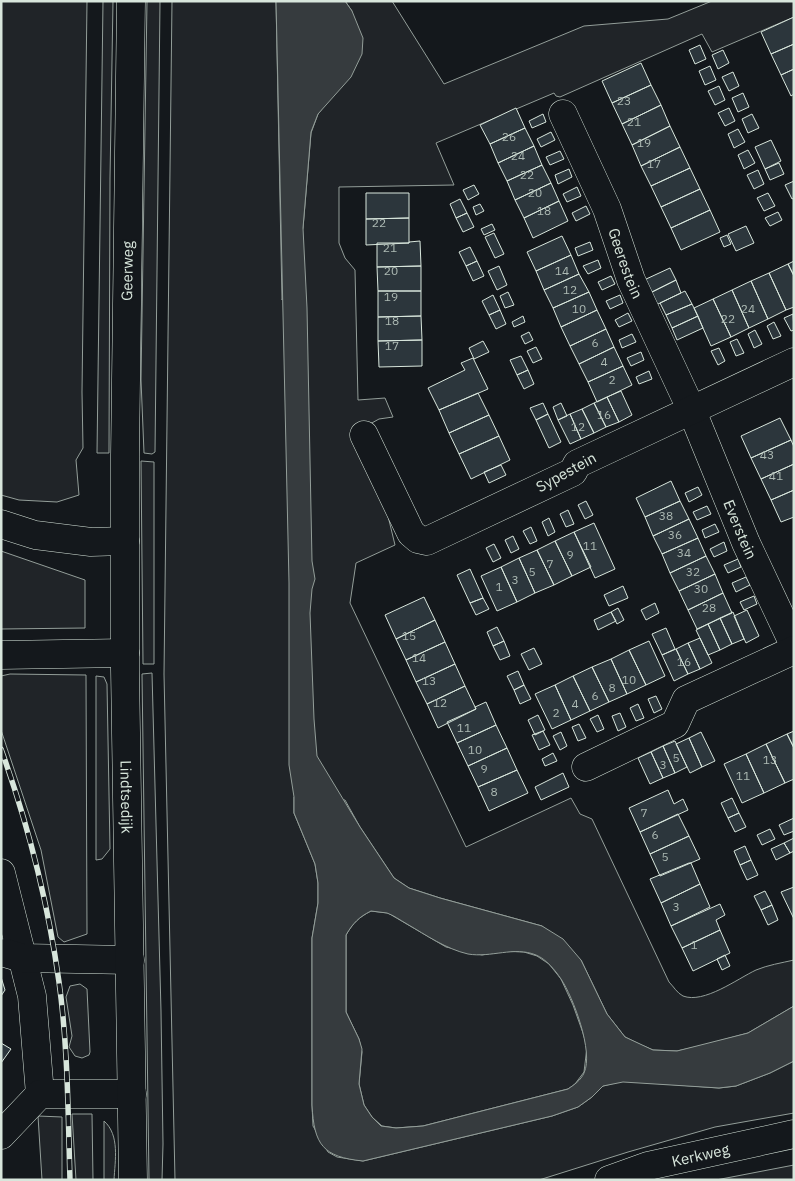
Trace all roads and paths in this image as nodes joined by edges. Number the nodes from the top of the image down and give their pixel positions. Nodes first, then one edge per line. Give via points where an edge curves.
1 (131, 1) edge
2 (563, 114) dead end
3 (794, 362) edge
4 (692, 411) junction
5 (364, 435) dead end
6 (1, 524) edge
7 (125, 541) junction
8 (794, 645) edge
9 (794, 650) edge
10 (125, 653) junction
11 (1, 655) edge
12 (586, 767) dead end
13 (1, 872) edge
14 (12, 955) edge
15 (130, 960) junction
16 (40, 1094) junction
17 (132, 1094) junction
18 (794, 1134) edge
19 (1, 1135) edge
20 (133, 1180) edge
21 (609, 1180) edge

1 - 7 street, Geerweg
2 - 4 street, Geerestein via 607,209 631,280
3 - 4 street, Sypestein
4 - 5 street, Sypestein via 578,464 574,472 427,540 418,539 411,533
4 - 8 street, Everstein via 746,543
6 - 7 street via 35,535 91,542
7 - 10 street, Lindtsedijk
9 - 12 street via 686,700 675,724
10 - 11 street
10 - 15 street, Lindtsedijk
13 - 14 street
14 - 15 street
14 - 16 street via 32,996
15 - 17 street, Lindtsedijk
16 - 17 street
16 - 19 street
17 - 20 street, Lindtsedijk
18 - 21 street, Kerkweg via 648,1166

